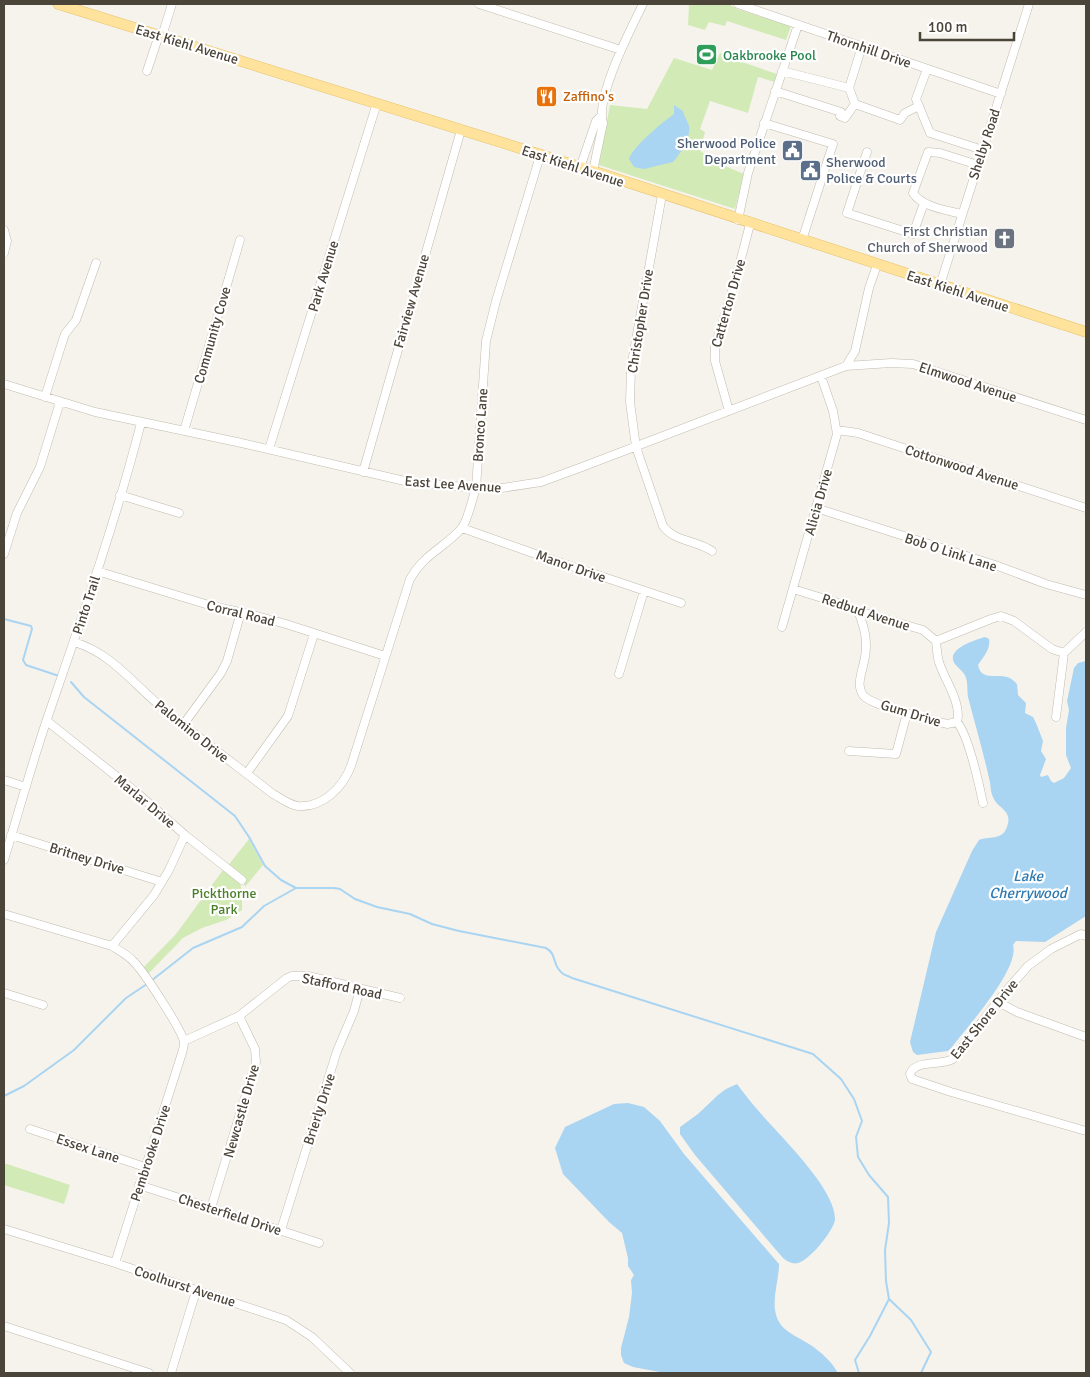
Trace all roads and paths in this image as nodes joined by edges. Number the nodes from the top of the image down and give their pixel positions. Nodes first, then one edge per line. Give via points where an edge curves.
1 (58, 4) edge
2 (172, 4) edge
3 (479, 4) edge
4 (643, 4) edge
5 (738, 4) edge
6 (1029, 4) edge
7 (75, 6) edge
8 (798, 25) junction
9 (160, 36) junction
10 (862, 46) junction
11 (621, 50) junction
12 (927, 69) junction
13 (147, 71) dead end
14 (782, 71) junction
15 (849, 88) junction
16 (775, 91) junction
17 (1001, 94) junction
18 (377, 103) junction
19 (855, 104) junction
20 (919, 106) junction
21 (601, 116) junction
22 (764, 123) junction
23 (460, 130) junction
24 (983, 150) junction
25 (868, 152) dead end
26 (540, 156) junction
27 (978, 165) junction
28 (580, 168) junction
29 (593, 172) junction
30 (662, 195) junction
31 (924, 203) junction
32 (961, 214) junction
33 (738, 220) junction
34 (750, 224) junction
35 (4, 230) edge
36 (240, 240) dead end
37 (802, 240) junction
38 (4, 254) edge
39 (96, 263) dead end
40 (877, 264) junction
41 (940, 285) junction
42 (1086, 332) edge
43 (846, 366) junction
44 (821, 376) junction
45 (4, 384) edge
46 (45, 397) junction
47 (60, 402) junction
48 (729, 411) junction
49 (1086, 420) edge
50 (142, 423) junction
51 (837, 430) junction
52 (184, 431) junction
53 (636, 447) junction
54 (269, 449) junction
55 (363, 472) junction
56 (476, 488) junction
57 (120, 495) junction
58 (816, 508) junction
59 (1086, 508) edge
60 (179, 513) dead end
61 (462, 528) junction
62 (712, 551) dead end
63 (4, 554) edge
64 (97, 571) junction
65 (793, 589) junction
66 (644, 591) junction
67 (1086, 595) edge
68 (681, 603) dead end
69 (858, 611) junction
70 (241, 612) junction
71 (782, 627) dead end
72 (1086, 632) edge
73 (314, 634) junction
74 (936, 641) junction
75 (74, 642) junction
76 (1064, 653) junction
77 (385, 656) junction
78 (618, 674) dead end
79 (907, 713) junction
80 (1056, 717) dead end
81 (47, 721) junction
82 (957, 722) junction
83 (183, 725) junction
84 (849, 751) dead end
85 (247, 773) junction
86 (4, 780) edge
87 (26, 787) junction
88 (983, 803) dead end
89 (11, 835) junction
90 (185, 835) junction
91 (4, 860) edge
92 (242, 880) dead end
93 (162, 882) junction
94 (4, 914) edge
95 (1086, 936) edge
96 (112, 946) junction
97 (360, 989) junction
98 (4, 993) edge
99 (400, 998) dead end
100 (998, 1002) junction
101 (43, 1005) dead end
102 (239, 1016) junction
103 (1086, 1037) edge
104 (184, 1042) junction
105 (30, 1129) dead end
106 (1086, 1131) edge
107 (146, 1167) junction
108 (140, 1185) junction
109 (212, 1208) junction
110 (4, 1229) edge
111 (281, 1230) junction
112 (319, 1243) dead end
113 (115, 1263) junction
114 (196, 1291) junction
115 (4, 1326) edge
116 (148, 1373) edge
117 (171, 1373) edge
118 (350, 1373) edge

1 - 7 main road, East Kiehl Avenue
2 - 9 street
3 - 11 street
4 - 11 street
5 - 8 street, Thornhill Drive
6 - 17 street, Shelby Road
7 - 9 main road, East Kiehl Avenue
8 - 10 street, Thornhill Drive
8 - 14 street
9 - 13 street
9 - 18 main road, East Kiehl Avenue
10 - 12 street, Thornhill Drive
10 - 15 street
11 - 21 street
12 - 17 street, Thornhill Drive
12 - 20 street via 916,99
14 - 15 street
14 - 16 street
15 - 19 street
16 - 19 street via 841,112 840,116 845,118
16 - 22 street
17 - 24 street, Shelby Road
18 - 23 main road, East Kiehl Avenue
18 - 54 street, Park Avenue
19 - 20 street via 900,120 905,113
20 - 24 street via 930,133
21 - 28 street via 596,121
21 - 29 street via 603,123
22 - 33 street via 748,173
22 - 37 street via 833,144
23 - 26 main road, East Kiehl Avenue
23 - 55 street, Fairview Avenue
24 - 27 street, Shelby Road
25 - 31 street via 847,213 913,234
26 - 28 main road, East Kiehl Avenue
26 - 56 street, Bronco Lane via 486,341
27 - 31 street via 928,152 914,194
27 - 32 street, Shelby Road
28 - 29 main road, East Kiehl Avenue
29 - 30 main road, East Kiehl Avenue
30 - 33 main road, East Kiehl Avenue
30 - 53 street, Christopher Drive via 631,368 630,402
31 - 32 street
32 - 41 street, Shelby Road
33 - 34 main road, East Kiehl Avenue
34 - 37 main road, East Kiehl Avenue
34 - 48 street, Catterton Drive via 714,347
35 - 38 street via 7,242
36 - 52 street, Community Cove
37 - 40 main road, East Kiehl Avenue
39 - 46 street via 76,320 62,343
40 - 41 main road, East Kiehl Avenue
40 - 43 street via 855,351
41 - 42 main road, East Kiehl Avenue
43 - 44 street, East Lee Avenue
43 - 49 street, Elmwood Avenue via 913,364
44 - 48 street, East Lee Avenue
44 - 51 street, Alicia Drive
45 - 46 street, East Lee Avenue
46 - 47 street, East Lee Avenue
47 - 50 street, East Lee Avenue
47 - 63 street via 40,467 17,513
48 - 53 street, East Lee Avenue
50 - 52 street, East Lee Avenue
50 - 57 street, Pinto Trail
51 - 58 street, Alicia Drive
51 - 59 street, Cottonwood Avenue via 858,433
52 - 54 street, East Lee Avenue
53 - 56 street, East Lee Avenue via 541,482
53 - 62 street, Christopher Drive via 663,526 679,539
54 - 55 street, East Lee Avenue
55 - 56 street, East Lee Avenue via 408,482
56 - 61 street, Bronco Lane
57 - 60 street
57 - 64 street, Pinto Trail
58 - 65 street, Alicia Drive
58 - 67 street, Bob O Link Lane
61 - 66 street, Manor Drive
61 - 77 street via 415,570 407,584
64 - 70 street, Corral Road
64 - 75 street, Pinto Trail
65 - 69 street, Redbud Avenue
65 - 71 street, Alicia Drive
66 - 68 street, Manor Drive
66 - 78 street
69 - 74 street, Redbud Avenue via 923,630
69 - 79 street, Gum Drive via 866,637 860,684 863,695
70 - 73 street, Corral Road
70 - 83 street via 221,673
72 - 76 street
73 - 77 street, Corral Road
73 - 85 street via 288,716
74 - 76 street via 1001,616 1014,620 1052,649
74 - 82 street, Gum Drive via 939,663 955,700
75 - 81 street, Pinto Trail
75 - 83 street, Palomino Drive via 109,660
76 - 80 street
77 - 85 street, Palomino Drive via 349,771 336,789 316,803 306,806 292,804 273,794
79 - 82 street, Gum Drive via 947,724
79 - 84 street via 896,754
81 - 87 street, Pinto Trail
81 - 90 street, Marlar Drive
82 - 88 street, Gum Drive via 968,743
83 - 85 street, Palomino Drive
86 - 87 street
87 - 89 street, Pinto Trail
89 - 91 street, Pinto Trail
89 - 93 street, Britney Drive
90 - 92 street, Marlar Drive
90 - 93 street
93 - 96 street
94 - 96 street
95 - 100 street, East Shore Drive via 1081,934 1044,954 1017,978
96 - 104 street via 134,961 174,1020
97 - 99 street, Stafford Road
97 - 102 street, Stafford Road via 308,976 292,976
97 - 111 street, Brierly Drive
98 - 101 street
100 - 103 street
100 - 106 street, East Shore Drive via 953,1059 914,1067 910,1074 912,1079
102 - 104 street, Stafford Road
102 - 109 street, Newcastle Drive via 255,1049 256,1062
104 - 107 street, Pembrooke Drive
105 - 107 street, Essex Lane
107 - 108 street, Pembrooke Drive
108 - 109 street, Chesterfield Drive
108 - 113 street, Pembrooke Drive
109 - 111 street, Chesterfield Drive
110 - 113 street, Coolhurst Avenue
111 - 112 street, Chesterfield Drive
113 - 114 street, Coolhurst Avenue
114 - 117 street
114 - 118 street, Coolhurst Avenue via 286,1320 312,1337
115 - 116 street

